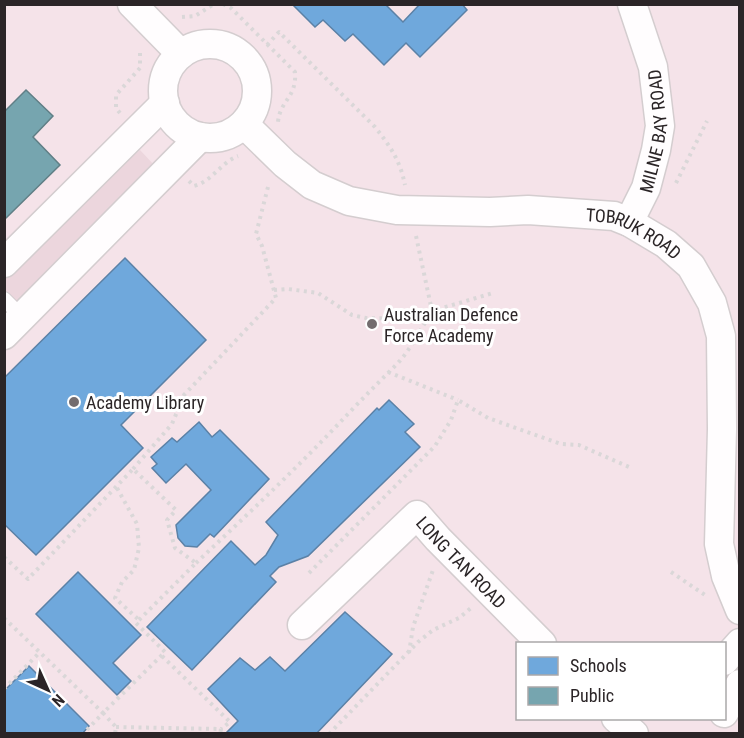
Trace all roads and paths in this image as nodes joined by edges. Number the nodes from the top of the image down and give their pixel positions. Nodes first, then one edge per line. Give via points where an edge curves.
1 (132, 4) edge
2 (214, 4) edge
3 (223, 4) edge
4 (632, 4) edge
5 (178, 15) dead end
6 (267, 45) junction
7 (181, 54) junction
8 (165, 103) junction
9 (707, 121) dead end
10 (244, 124) junction
11 (279, 130) dead end
12 (200, 137) junction
13 (270, 176) dead end
14 (648, 182) junction
15 (409, 210) junction
16 (629, 222) junction
17 (4, 263) edge
18 (274, 290) junction
19 (493, 293) dead end
20 (432, 311) junction
21 (10, 317) edge
22 (388, 372) junction
23 (458, 400) junction
24 (629, 467) dead end
25 (133, 469) junction
26 (117, 488) junction
27 (4, 557) edge
28 (196, 563) junction
29 (434, 568) dead end
30 (671, 572) dead end
31 (309, 573) dead end
32 (709, 598) dead end
33 (479, 602) dead end
34 (740, 609) edge
35 (4, 618) edge
36 (139, 620) junction
37 (302, 625) dead end
38 (540, 642) edge
39 (740, 643) edge
40 (40, 652) junction
41 (409, 653) junction
42 (162, 656) junction
43 (726, 659) edge
44 (740, 684) edge
45 (4, 688) edge
46 (726, 708) edge
47 (103, 713) junction
48 (618, 720) edge
49 (116, 727) junction
50 (221, 731) edge
51 (83, 734) edge
52 (116, 734) edge
53 (329, 734) edge
54 (634, 734) edge

1 - 7 street
2 - 5 path via 195,16
3 - 6 path
4 - 14 street, MILNE BAY ROAD via 653,67 660,126
6 - 11 path via 295,72 296,85 279,111
6 - 15 path via 279,32 375,127 401,166
7 - 8 street via 165,80
7 - 10 street via 197,46 218,45 244,59 255,76 257,97
8 - 12 street via 176,124
8 - 17 street
9 - 14 path via 671,190
10 - 12 street via 219,137
10 - 15 street, TOBRUK ROAD via 285,164 322,191 365,205
12 - 21 street
13 - 18 path via 256,234
14 - 16 street, MILNE BAY ROAD
15 - 16 street, TOBRUK ROAD via 528,210 614,216
15 - 20 path
16 - 34 street, TOBRUK ROAD via 666,244 691,266 712,303 721,336 719,544 726,576
18 - 20 path via 318,293 352,315 366,318 411,319
18 - 25 path via 276,298 184,395 172,424
19 - 20 path
20 - 22 path via 415,340
22 - 23 path
22 - 28 path via 317,448
23 - 24 path via 488,418 561,444 579,446
23 - 31 path via 435,446
25 - 26 path
25 - 28 path via 176,510 167,520 175,548
26 - 27 path via 28,579
26 - 36 path via 136,524 139,548 134,570 122,582 115,598
28 - 36 path
29 - 41 path via 413,627
30 - 32 path
33 - 41 path via 459,618 433,630
35 - 40 path
36 - 42 path via 136,623 165,652
37 - 38 street, LONG TAN ROAD via 417,515
39 - 43 street
40 - 45 path
40 - 47 path
41 - 53 path
42 - 47 path
42 - 50 path via 230,722
44 - 46 street
47 - 49 path
47 - 51 path
48 - 54 street
49 - 50 path
49 - 52 path

